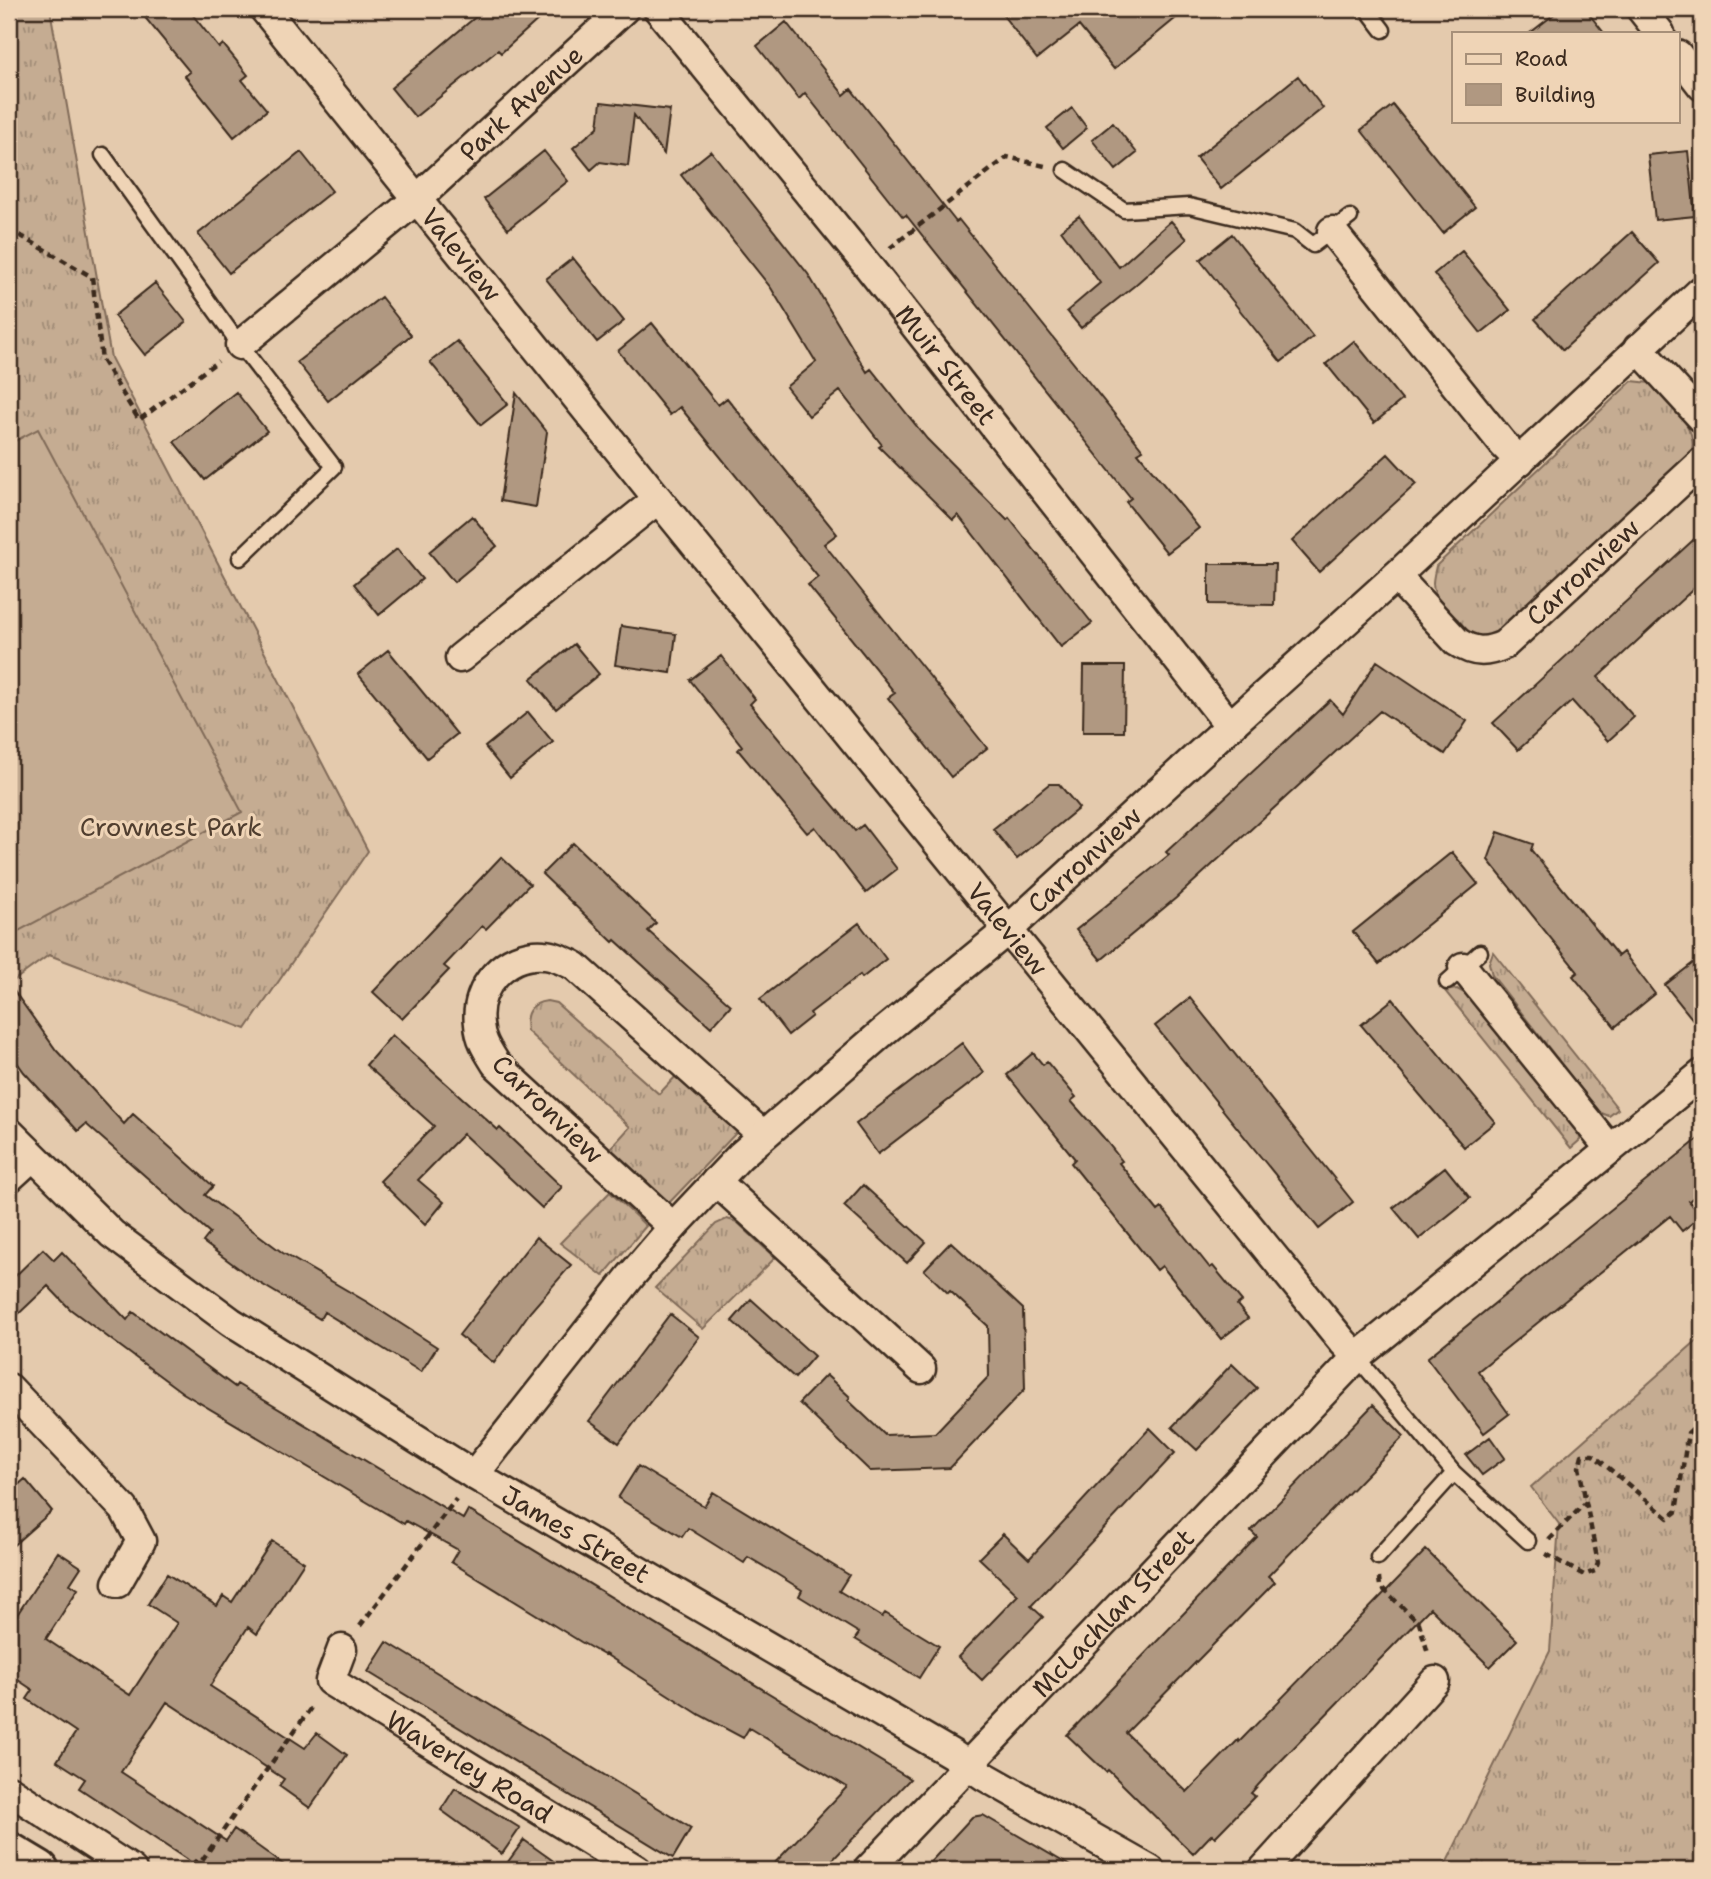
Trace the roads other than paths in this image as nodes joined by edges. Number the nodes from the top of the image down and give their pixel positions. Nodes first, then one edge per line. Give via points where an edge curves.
1 (264, 9) edge
2 (624, 9) edge
3 (659, 9) edge
4 (1367, 9) edge
5 (1641, 9) edge
6 (1383, 30) dead end
7 (1659, 32) edge
8 (1680, 58) edge
9 (1702, 86) edge
10 (103, 155) dead end
11 (1065, 170) road end
12 (417, 199) junction
13 (1341, 224) joint
14 (1702, 290) edge
15 (240, 345) junction
16 (1638, 348) junction
17 (1702, 418) edge
18 (1520, 461) junction
19 (1702, 462) edge
20 (658, 499) junction
21 (240, 558) dead end
22 (1396, 576) junction
23 (460, 658) dead end
24 (1230, 726) junction
25 (1009, 929) junction
26 (1464, 967) dead end
27 (1702, 1074) edge
28 (9, 1132) edge
29 (763, 1135) junction
30 (1610, 1149) junction
31 (32, 1157) junction
32 (9, 1178) edge
33 (716, 1181) junction
34 (673, 1227) junction
35 (1357, 1357) junction
36 (921, 1369) dead end
37 (9, 1388) edge
38 (1454, 1473) junction
39 (474, 1475) junction
40 (1528, 1541) road end
41 (1378, 1557) road end
42 (117, 1583) dead end
43 (342, 1649) road end
44 (1435, 1681) road end
45 (967, 1765) junction
46 (9, 1790) edge
47 (9, 1852) edge
48 (39, 1870) edge
49 (132, 1870) edge
50 (637, 1870) edge
51 (868, 1870) edge
52 (1150, 1870) edge
53 (1263, 1870) edge

1 - 12 street, Valeview
2 - 12 street, Park Avenue
3 - 24 street, Muir Street
4 - 6 lane
5 - 7 street
8 - 9 street
10 - 15 lane
11 - 13 lane via 1124,210 1189,206 1295,231 1313,245
12 - 15 street, Park Avenue
12 - 20 street, Valeview
13 - 18 street
14 - 16 street, Carronview
15 - 21 lane via 334,467
16 - 17 street
16 - 18 street, Carronview
18 - 22 street, Carronview
19 - 22 street, Carronview via 1504,645 1491,650 1479,652 1457,642
20 - 23 street
20 - 25 street, Valeview
22 - 24 street, Carronview
24 - 25 street, Carronview
25 - 29 street, Carronview
25 - 35 street, Valeview
26 - 30 street
27 - 30 street, McLachlan Street
28 - 31 street, James Street
29 - 33 street, Carronview
29 - 34 street, Carronview via 575,965 546,954 508,963 492,977 479,999 478,1023 483,1044 496,1064
30 - 35 street, McLachlan Street
31 - 32 street
31 - 39 street, James Street via 112,1234 209,1307
33 - 34 street, Carronview
33 - 36 street
34 - 39 street, Carronview
35 - 38 lane
35 - 45 street, McLachlan Street
37 - 42 street via 124,1510 141,1541
38 - 40 lane
38 - 41 lane
39 - 45 street, James Street
43 - 50 street, Waverley Road via 330,1681
44 - 53 street
45 - 51 street, McLachlan Street
45 - 52 street, James Street
46 - 49 street
47 - 48 main road

